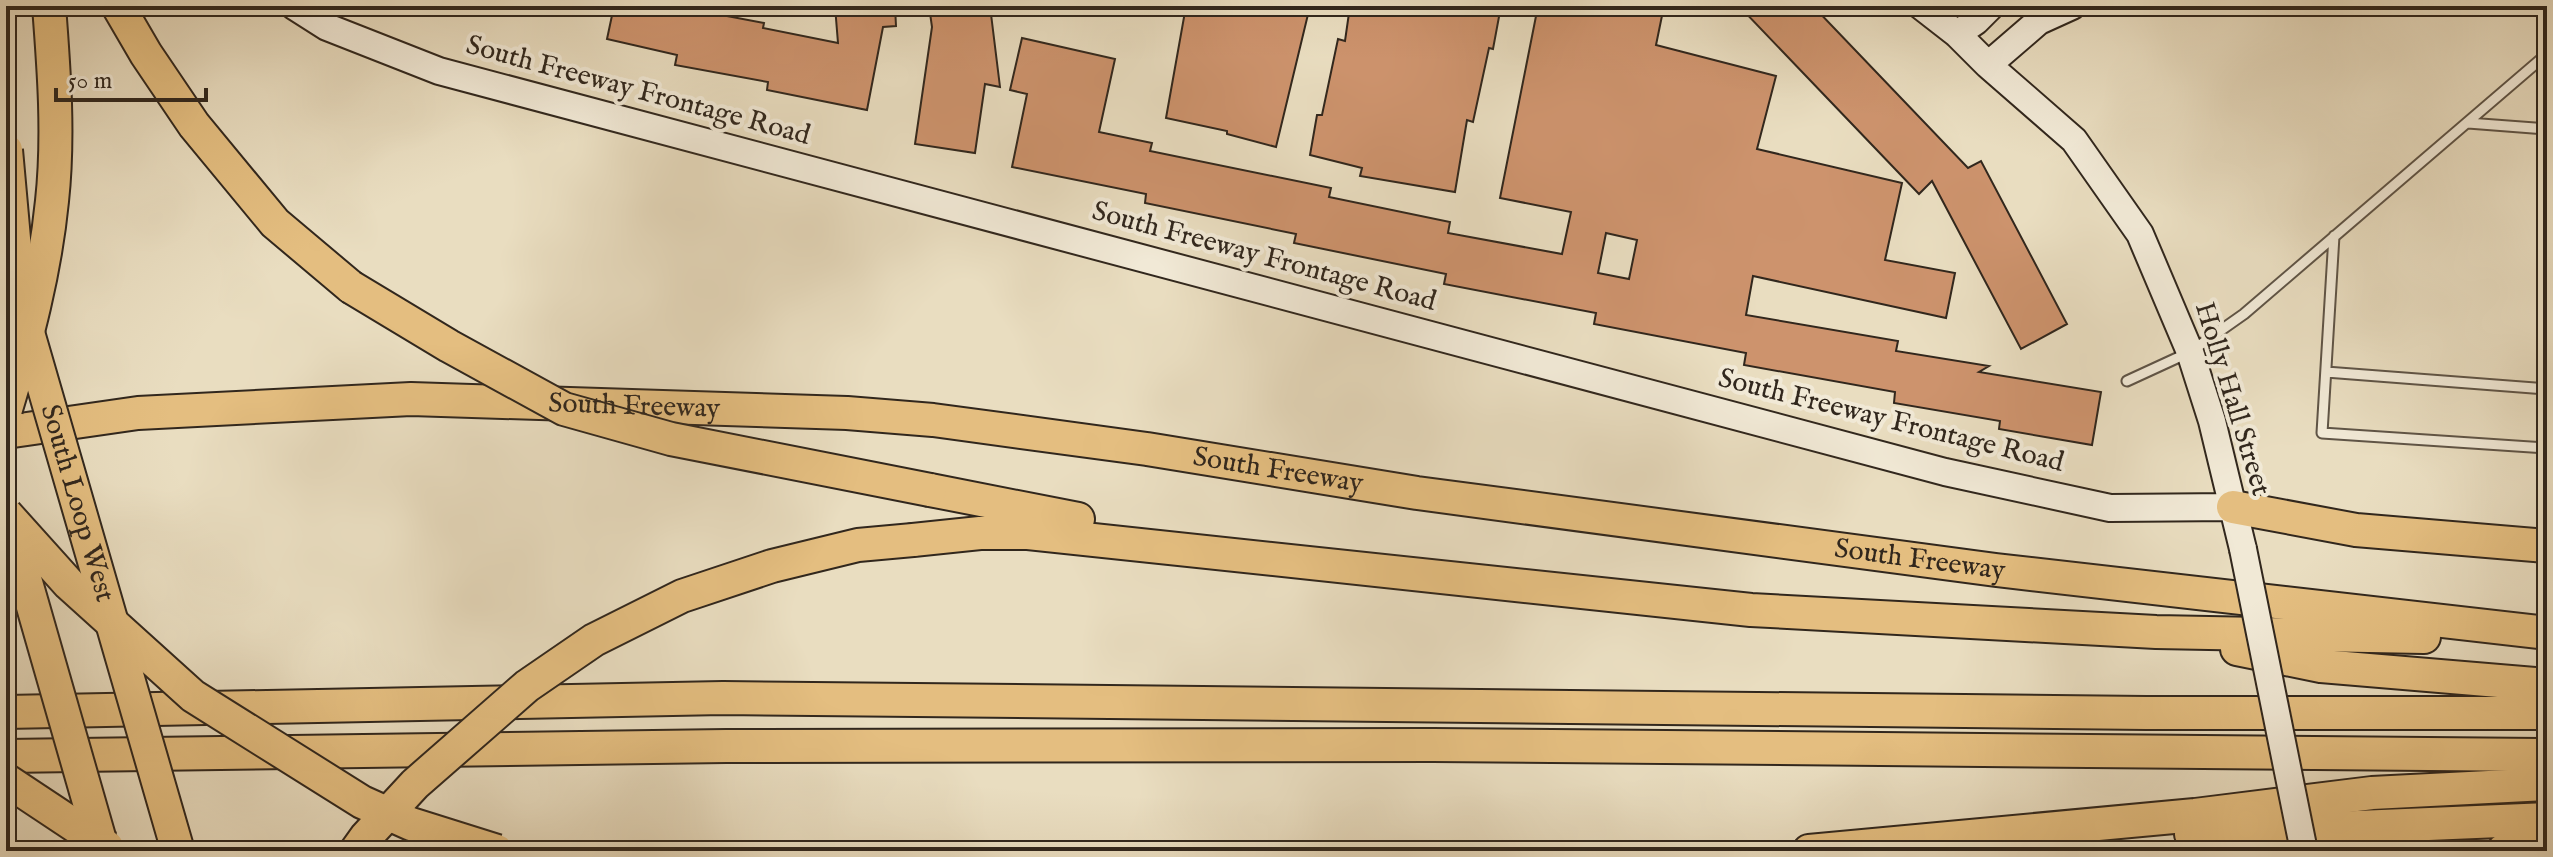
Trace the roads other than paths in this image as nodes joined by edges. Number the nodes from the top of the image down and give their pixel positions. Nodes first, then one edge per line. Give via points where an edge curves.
1 (49, 6) edge
2 (118, 6) edge
3 (294, 6) edge
4 (1921, 6) edge
5 (1991, 6) edge
6 (2072, 6) edge
7 (1957, 34) junction
8 (2547, 54) edge
9 (2536, 64) junction
10 (1988, 65) junction
11 (2547, 65) edge
12 (2468, 123) junction
13 (2547, 129) edge
14 (6, 150) edge
15 (2334, 236) junction
16 (6, 263) edge
17 (20, 305) junction
18 (2190, 352) junction
19 (2326, 372) junction
20 (2127, 381) dead end
21 (2547, 389) edge
22 (6, 409) edge
23 (6, 432) edge
24 (2547, 448) edge
25 (2233, 507) junction
26 (6, 513) edge
27 (2547, 546) edge
28 (1274, 557) junction
29 (2156, 632) junction
30 (2547, 636) edge
31 (2547, 685) edge
32 (6, 712) edge
33 (2547, 713) edge
34 (2547, 755) edge
35 (6, 756) edge
36 (6, 780) edge
37 (2547, 784) edge
38 (2547, 819) edge
39 (1940, 840) junction
40 (2547, 846) edge
41 (103, 851) edge
42 (113, 851) edge
43 (178, 851) edge
44 (356, 851) edge
45 (497, 851) edge
46 (1809, 851) edge
47 (2304, 851) edge
48 (2503, 851) edge

1 - 22 highway, bridge via 52,198 28,337
2 - 28 highway, bridge via 194,125 275,223 351,287 564,409 671,439
3 - 25 main road, South Freeway Frontage Road via 327,27 439,71 1945,472 2110,508
4 - 7 main road, Holly Hall Street
5 - 7 main road
6 - 10 main road via 2039,21
7 - 10 main road, Holly Hall Street
8 - 9 lane
9 - 11 lane
9 - 12 lane
10 - 18 main road, Holly Hall Street via 2074,140 2140,234
12 - 13 lane
12 - 15 lane
14 - 17 highway, South Loop West, bridge
15 - 18 lane via 2244,314
15 - 19 lane
16 - 17 highway
17 - 43 highway, South Loop West, bridge
18 - 20 lane
18 - 25 main road, Holly Hall Street
19 - 21 lane
19 - 24 lane via 2322,433
23 - 30 highway, South Freeway via 138,413 411,399 847,413 1147,449 1417,493 1996,570
25 - 27 highway via 2356,530
25 - 47 main road, Holly Hall Street, bridge
26 - 41 highway, bridge
26 - 45 highway, bridge via 69,584 193,696 362,802
28 - 29 highway via 1751,610
28 - 44 highway, bridge via 980,533 858,545 772,566 682,596 594,640 527,686 415,784
29 - 30 highway
29 - 31 highway via 2321,666
32 - 33 highway via 723,698
34 - 35 highway via 1417,745 726,746
36 - 42 highway, bridge
37 - 39 highway via 2372,793
38 - 39 highway
39 - 46 highway
40 - 48 highway

